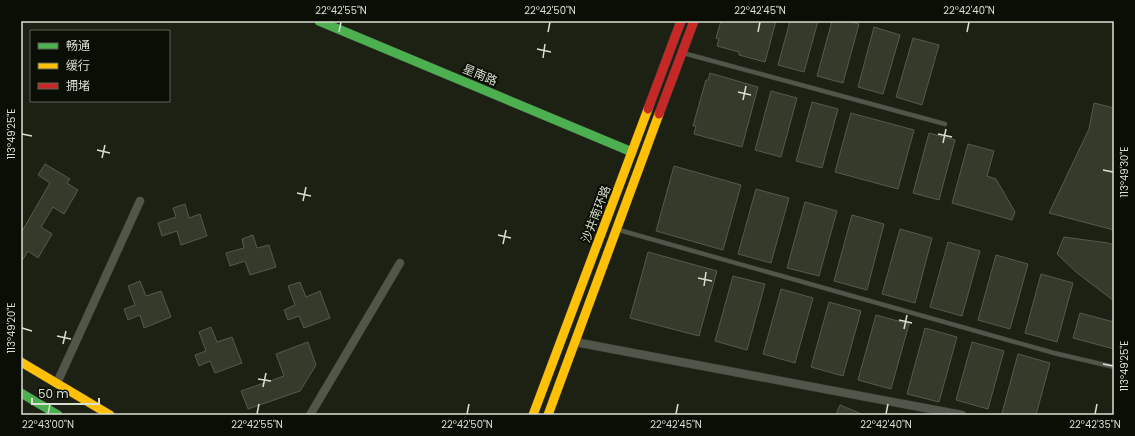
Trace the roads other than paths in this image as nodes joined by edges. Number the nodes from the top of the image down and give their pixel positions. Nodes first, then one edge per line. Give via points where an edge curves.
1 (319, 21) edge
2 (681, 21) edge
3 (694, 21) edge
4 (682, 53) junction
5 (945, 124) dead end
6 (632, 152) junction
7 (140, 201) dead end
8 (617, 229) junction
9 (400, 263) dead end
10 (575, 342) junction
11 (21, 362) edge
12 (1114, 367) edge
13 (57, 384) junction
14 (21, 393) edge
15 (58, 415) edge
16 (110, 415) edge
17 (310, 415) edge
18 (533, 415) edge
19 (548, 415) edge
20 (962, 415) edge

1 - 6 main road, 星南路
2 - 6 main road, 沙井南环路
3 - 4 main road, 沙井南环路
4 - 5 lane
4 - 8 main road, 沙井南环路
6 - 18 main road, 沙井南环路
7 - 13 street
8 - 10 main road, 沙井南环路
8 - 12 lane
9 - 17 street
10 - 19 main road, 沙井南环路
10 - 20 street
11 - 13 main road
13 - 16 main road
14 - 15 main road

